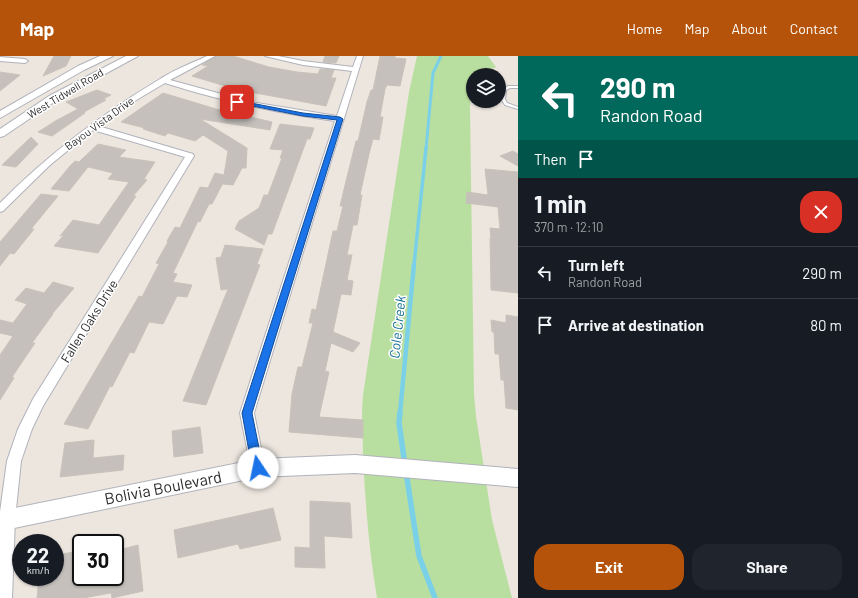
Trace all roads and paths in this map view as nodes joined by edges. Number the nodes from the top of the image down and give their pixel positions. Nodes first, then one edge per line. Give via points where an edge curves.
1 (108, 56) edge
2 (133, 56) edge
3 (212, 56) edge
4 (268, 56) edge
5 (360, 56) edge
6 (0, 59) edge
7 (24, 61) dead end
8 (356, 69) junction
9 (163, 80) junction
10 (518, 87) edge
11 (36, 94) junction
12 (53, 98) junction
13 (518, 108) edge
14 (0, 115) edge
15 (340, 119) junction
16 (91, 127) junction
17 (0, 134) edge
18 (0, 209) edge
19 (258, 468) junction
20 (518, 478) edge
21 (3, 520) edge
22 (3, 598) edge

1 - 11 main road, West Tidwell Road
2 - 12 main road, West Tidwell Road
3 - 9 street, Bayou Vista Drive
4 - 8 street
5 - 8 street
6 - 7 street
8 - 15 street
9 - 15 street via 259,107
9 - 16 street, Bayou Vista Drive
10 - 13 lane via 509,87 503,94 506,104
11 - 12 main road
11 - 14 main road, West Tidwell Road
12 - 17 main road, West Tidwell Road
15 - 19 street via 247,413
16 - 18 street, Bayou Vista Drive via 56,154
16 - 21 street, Fallen Oaks Drive via 190,156 38,403 25,429 14,461
19 - 20 main road, Bolivia Boulevard via 356,464
19 - 21 main road, Bolivia Boulevard
21 - 22 street, Fallen Oaks Drive

